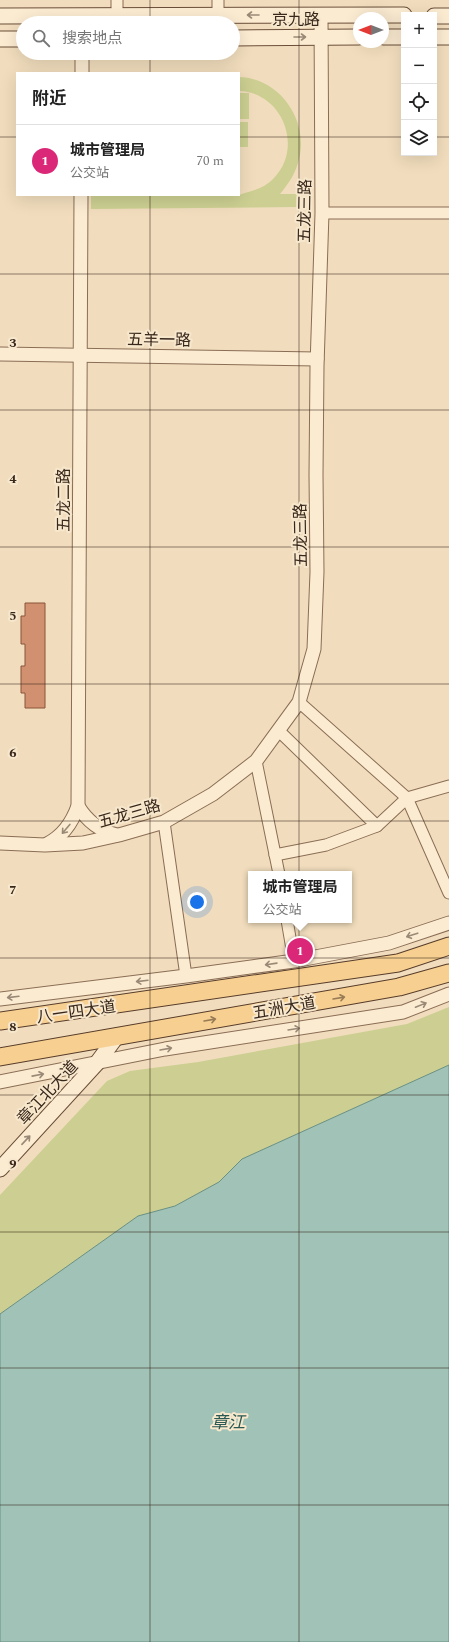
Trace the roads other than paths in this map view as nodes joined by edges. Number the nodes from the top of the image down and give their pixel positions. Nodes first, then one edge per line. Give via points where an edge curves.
1 (117, 0) edge
2 (218, 0) edge
3 (218, 15) junction
4 (322, 15) junction
5 (0, 16) edge
6 (117, 16) joint
7 (401, 16) edge
8 (437, 16) edge
9 (449, 16) edge
10 (16, 17) edge
11 (322, 37) junction
12 (353, 37) edge
13 (389, 37) edge
14 (401, 37) edge
15 (437, 37) edge
16 (449, 37) edge
17 (240, 38) edge
18 (0, 39) edge
19 (16, 39) edge
20 (82, 60) edge
21 (82, 72) edge
22 (81, 196) edge
23 (322, 213) junction
24 (449, 213) edge
25 (0, 354) edge
26 (81, 355) junction
27 (317, 359) junction
28 (299, 702) junction
29 (279, 731) junction
30 (256, 761) junction
31 (449, 786) edge
32 (408, 798) junction
33 (78, 806) junction
34 (164, 822) junction
35 (377, 826) junction
36 (119, 835) junction
37 (0, 843) edge
38 (45, 845) junction
39 (275, 855) junction
40 (278, 871) edge
41 (449, 893) edge
42 (449, 922) edge
43 (288, 923) edge
44 (449, 946) edge
45 (294, 961) junction
46 (449, 973) edge
47 (186, 976) junction
48 (449, 994) edge
49 (0, 999) edge
50 (128, 1003) junction
51 (0, 1021) edge
52 (0, 1026) edge
53 (117, 1036) junction
54 (0, 1053) edge
55 (0, 1058) edge
56 (97, 1063) junction
57 (0, 1082) edge
58 (0, 1169) edge

1 - 6 street
2 - 3 street
4 -> 3 main road, 京九路
3 - 6 main road, 京九路
4 - 7 main road, 京九路
4 - 11 street, 五龙三路
5 - 10 main road, 京九路
8 - 9 main road
11 - 12 main road, 京九路
17 -> 11 main road, 京九路
11 - 23 street, 五龙三路
13 - 14 main road
15 - 16 main road
18 - 19 main road
20 - 21 street
22 - 26 street, 五龙二路
23 - 24 street
23 - 27 street, 五龙三路
25 - 26 street, 五羊一路
26 - 27 street, 五羊一路
26 - 33 street, 五龙二路
27 - 28 street, 五龙三路 via 317,572 314,650
28 - 29 street, 五龙三路
28 - 32 street
29 - 30 street, 五龙三路
29 - 35 street
30 - 34 street, 五龙三路 via 213,794
30 - 39 street
31 - 32 street
32 - 35 street
32 - 41 street
33 - 36 street via 96,827
33 -> 38 street via 66,829
34 - 36 street, 五龙三路
34 - 47 street
35 - 39 street via 326,845
36 - 38 street, 五龙三路 via 83,843
37 - 38 street, 五龙三路
39 - 40 street
42 -> 45 street via 389,943
43 - 45 street
44 - 50 main road, 五洲大道 via 398,963
45 -> 47 street
53 -> 46 main road, 五洲大道 via 399,987
47 -> 49 street
56 -> 48 street via 165,1049 403,1012
50 - 51 main road, 八一四大道
50 - 52 main road
53 - 54 main road
53 - 55 main road, 八一四大道
53 - 56 main road, 章江北大道
57 -> 56 street
58 -> 56 main road, 章江北大道

